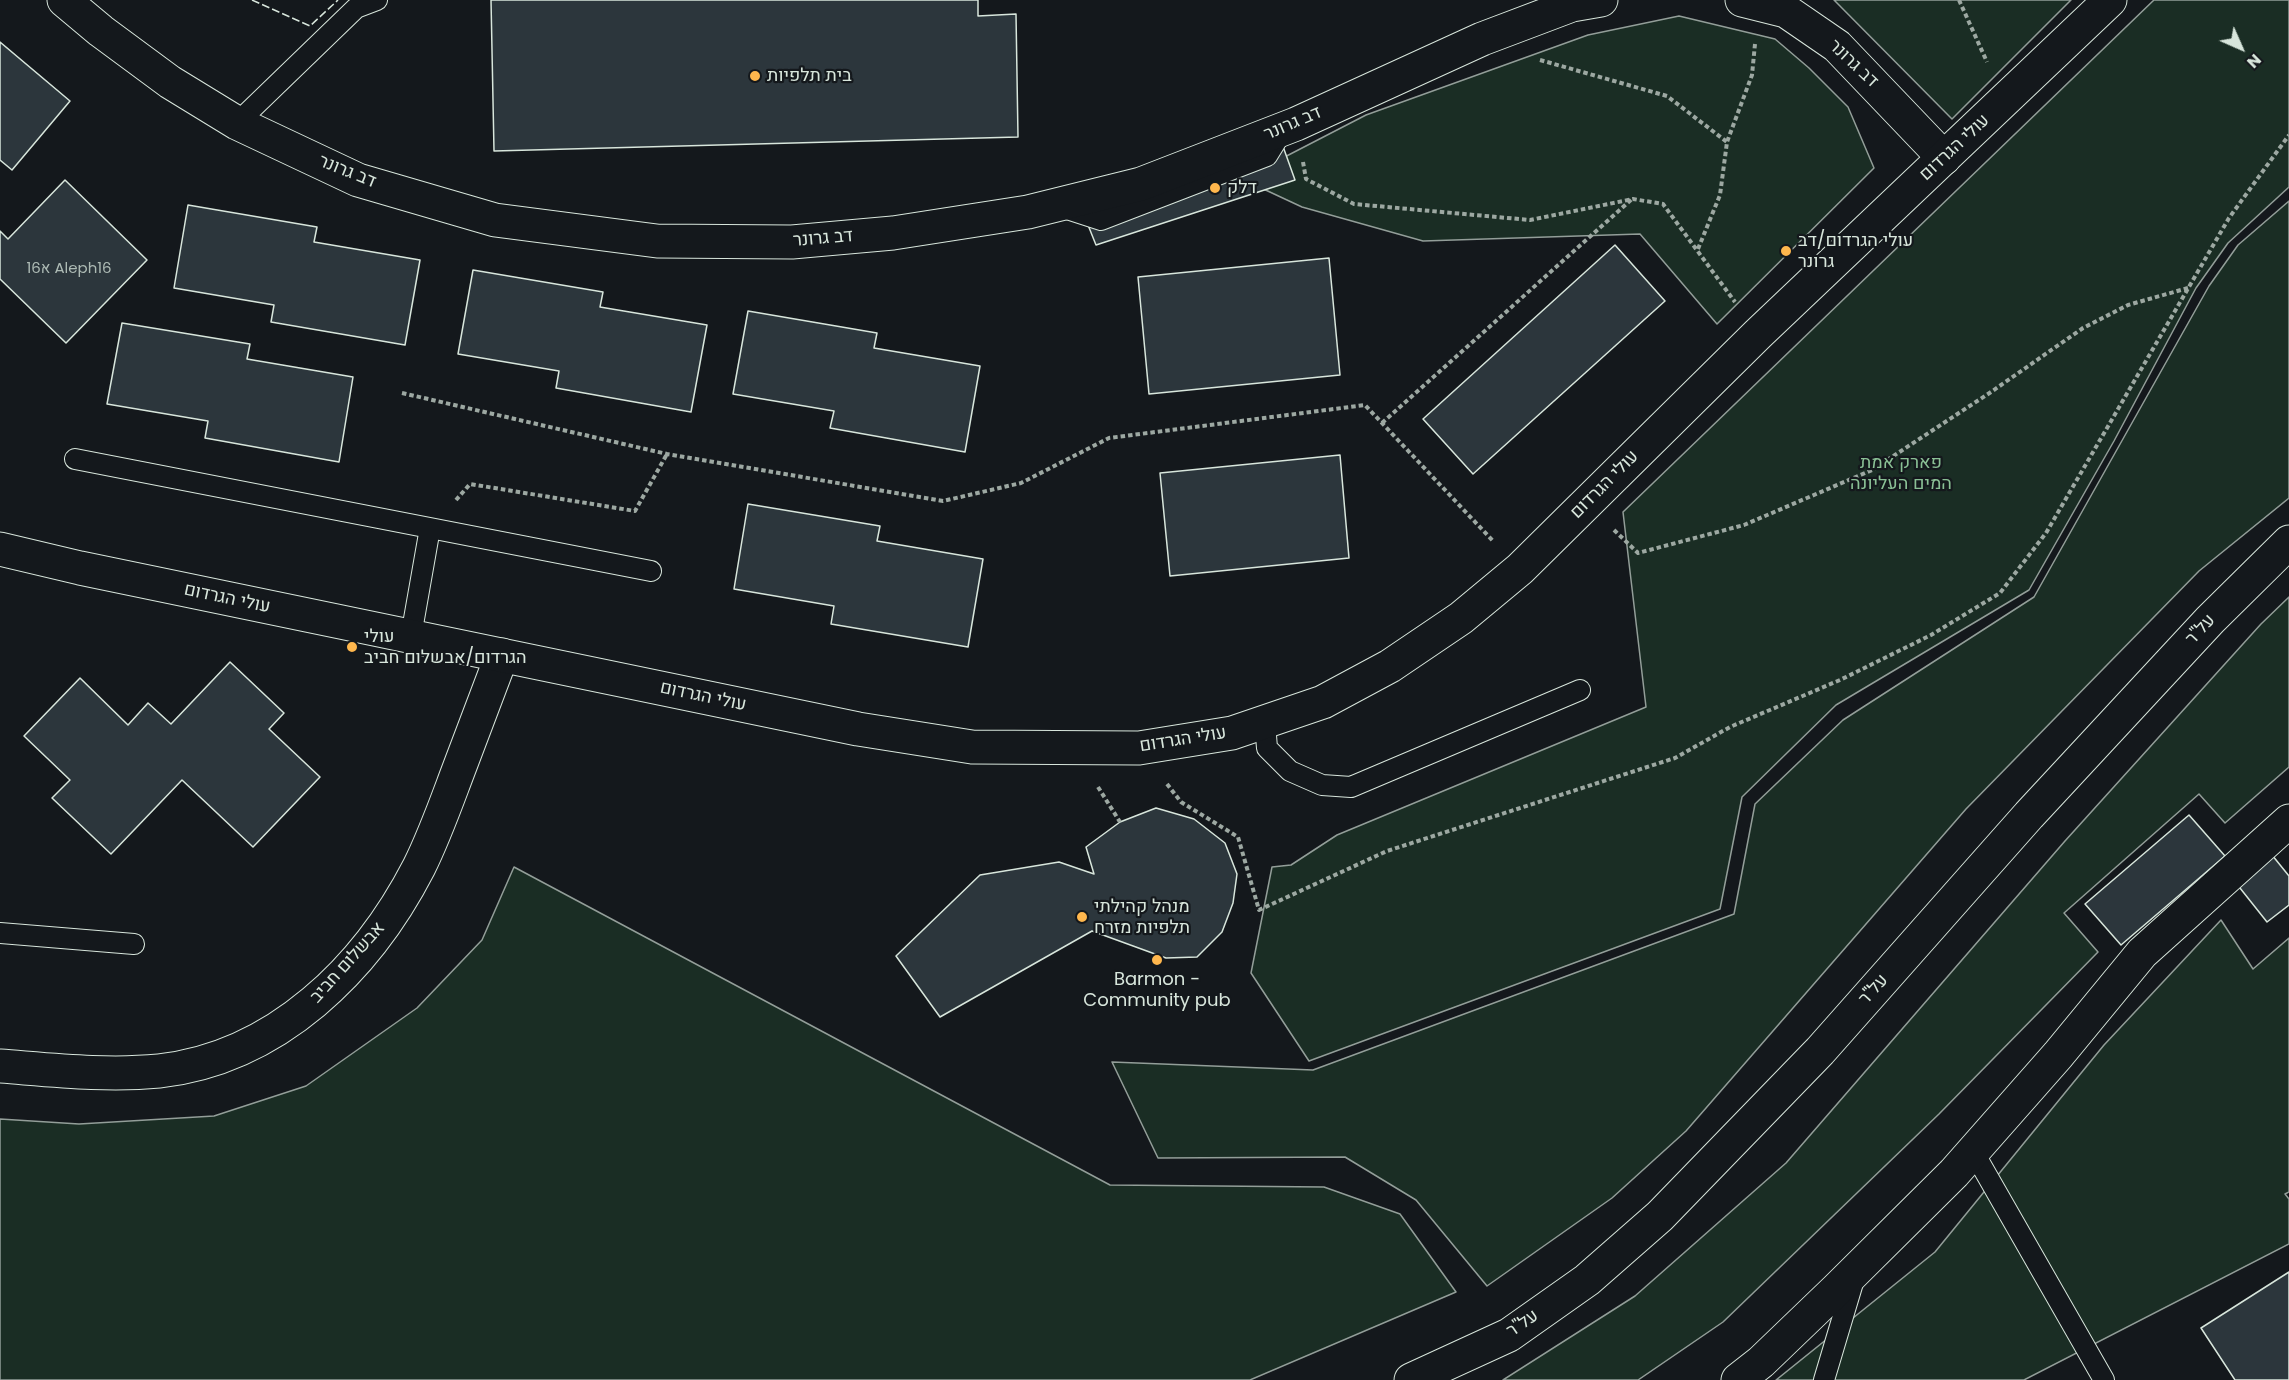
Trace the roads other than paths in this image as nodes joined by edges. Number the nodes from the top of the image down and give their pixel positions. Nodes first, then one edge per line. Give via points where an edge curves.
1 (64, 0) edge
2 (377, 0) edge
3 (1601, 0) edge
4 (2110, 0) edge
5 (1750, 2) edge
6 (237, 123) junction
7 (1944, 158) junction
8 (75, 459) dead end
9 (430, 528) junction
10 (2289, 542) edge
11 (0, 549) edge
12 (651, 571) dead end
13 (411, 636) junction
14 (502, 655) junction
15 (1580, 690) dead end
16 (1265, 723) junction
17 (2289, 821) edge
18 (0, 933) edge
19 (134, 944) dead end
20 (0, 1066) edge
21 (1973, 1151) junction
22 (1857, 1270) junction
23 (1412, 1380) edge
24 (1738, 1380) edge
25 (1824, 1380) edge
26 (2104, 1380) edge

1 - 6 street, דב גרונר via 170,82
2 - 6 lane via 356,8
3 - 6 street, דב גרונר via 1572,5 1482,39 1290,127 1142,184 1028,212 893,233 792,242 657,241 495,220 358,180
4 - 7 street, עולי הגרדום
5 - 7 street, דב גרונר via 1786,11 1837,46
7 - 16 street, עולי הגרדום via 1758,334 1520,569 1461,618 1390,666 1323,702
8 - 9 lane
9 - 12 lane
9 - 13 lane
10 - 23 street, על"ר via 2210,620 2029,815 1820,1051 1660,1216 1587,1280 1509,1335
11 - 13 street, עולי הגרדום
13 - 14 street, עולי הגרדום
14 - 16 street, עולי הגרדום via 858,729 972,747 1139,748 1232,734
14 - 20 street, אבשלום חביב via 435,832 396,908 328,990 296,1018 259,1041 213,1059 160,1071 113,1073
15 - 16 lane via 1351,787 1322,785 1290,771 1267,748
17 - 21 street via 2142,953
18 - 19 lane
21 - 22 street
21 - 26 lane
22 - 24 street
22 - 25 lane

